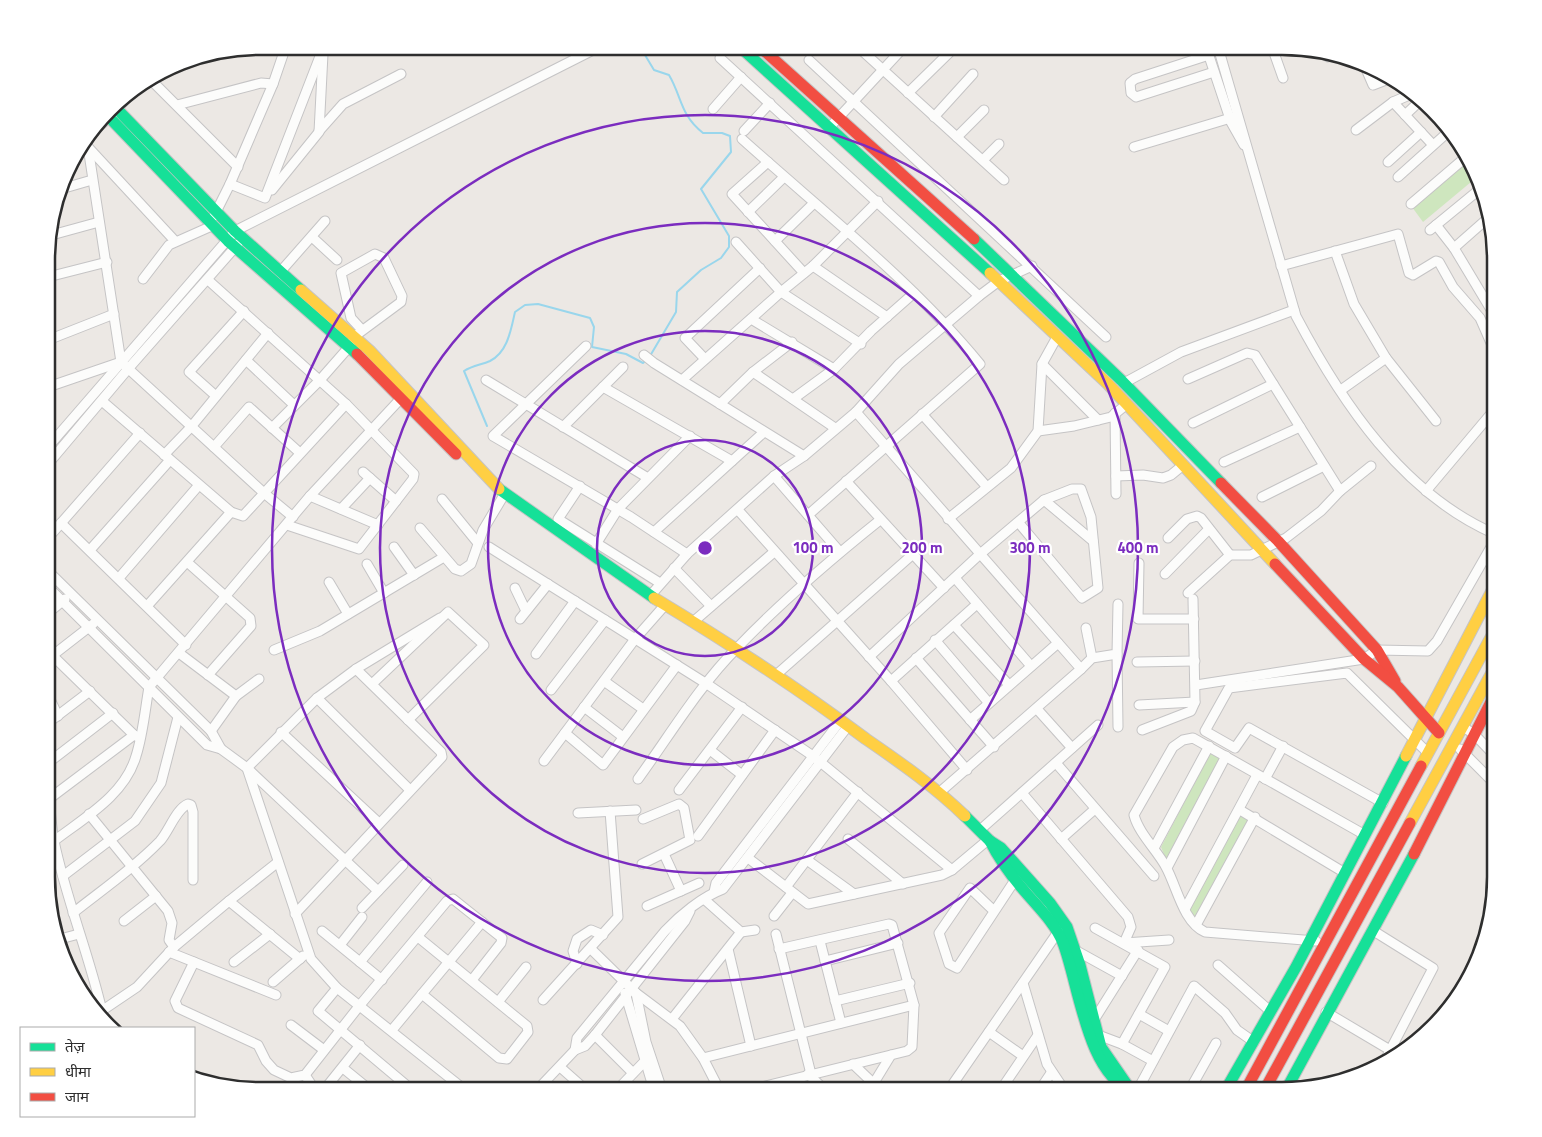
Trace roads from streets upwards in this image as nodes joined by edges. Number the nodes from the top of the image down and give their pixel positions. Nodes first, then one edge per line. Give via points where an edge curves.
1 (283, 55) edge
2 (321, 55) edge
3 (323, 55) edge
4 (583, 55) edge
5 (749, 55) edge
6 (769, 55) edge
7 (867, 55) edge
8 (896, 55) edge
9 (946, 55) edge
10 (1198, 55) edge
11 (1209, 55) edge
12 (1220, 55) edge
13 (1275, 55) edge
14 (720, 58) dead end
15 (809, 60) dead end
16 (882, 70) junction
17 (1214, 72) junction
18 (401, 74) dead end
19 (973, 74) dead end
20 (1368, 74) edge
21 (741, 77) junction
22 (1283, 78) dead end
23 (1381, 82) edge
24 (156, 84) edge
25 (273, 84) junction
26 (908, 93) junction
27 (1406, 96) edge
28 (1394, 102) junction
29 (770, 103) junction
30 (854, 103) junction
31 (177, 105) junction
32 (1416, 105) edge
33 (713, 109) dead end
34 (984, 110) dead end
35 (115, 115) edge
36 (115, 115) edge
37 (1405, 115) junction
38 (934, 117) junction
39 (1234, 117) junction
40 (839, 119) junction
41 (829, 128) junction
42 (1356, 130) dead end
43 (319, 132) junction
44 (1421, 132) junction
45 (1445, 135) edge
46 (957, 137) junction
47 (999, 144) dead end
48 (1433, 146) junction
49 (1134, 147) dead end
50 (88, 149) edge
51 (87, 151) edge
52 (983, 160) junction
53 (1461, 161) edge
54 (768, 162) junction
55 (1388, 162) dead end
56 (238, 167) junction
57 (784, 177) junction
58 (1398, 177) dead end
59 (92, 180) junction
60 (1004, 180) dead end
61 (230, 184) junction
62 (69, 187) edge
63 (1475, 193) edge
64 (265, 198) junction
65 (878, 201) junction
66 (814, 202) junction
67 (1412, 204) dead end
68 (216, 211) junction
69 (748, 212) junction
70 (324, 221) dead end
71 (99, 222) junction
72 (1483, 222) edge
73 (213, 224) junction
74 (961, 227) junction
75 (847, 230) junction
76 (57, 234) edge
77 (239, 234) junction
78 (312, 237) junction
79 (951, 239) junction
80 (175, 241) junction
81 (775, 241) junction
82 (736, 242) dead end
83 (232, 244) junction
84 (1454, 248) junction
85 (1335, 251) junction
86 (337, 260) dead end
87 (107, 262) junction
88 (813, 266) junction
89 (1032, 266) junction
90 (1281, 266) junction
91 (760, 268) junction
92 (281, 271) junction
93 (804, 273) junction
94 (55, 275) edge
95 (1014, 275) junction
96 (143, 279) dead end
97 (208, 280) junction
98 (999, 281) junction
99 (781, 292) junction
100 (914, 293) junction
101 (1487, 295) edge
102 (979, 296) junction
103 (1294, 310) junction
104 (244, 311) junction
105 (114, 314) junction
106 (887, 318) junction
107 (751, 319) junction
108 (946, 324) junction
109 (268, 333) junction
110 (359, 333) junction
111 (1487, 334) edge
112 (55, 337) edge
113 (1058, 337) junction
114 (1106, 337) dead end
115 (792, 342) junction
116 (861, 344) junction
117 (586, 346) dead end
118 (349, 347) junction
119 (644, 355) dead end
120 (1386, 358) junction
121 (706, 359) junction
122 (246, 360) junction
123 (121, 362) junction
124 (1042, 364) junction
125 (623, 367) dead end
126 (128, 369) junction
127 (834, 369) junction
128 (754, 372) junction
129 (1121, 379) junction
130 (1188, 379) dead end
131 (320, 380) junction
132 (486, 380) dead end
133 (682, 380) junction
134 (1108, 384) junction
135 (1273, 384) junction
136 (55, 385) edge
137 (603, 388) junction
138 (1341, 390) junction
139 (406, 393) junction
140 (216, 396) junction
141 (793, 399) junction
142 (102, 401) junction
143 (346, 404) junction
144 (523, 404) junction
145 (720, 404) junction
146 (1127, 404) junction
147 (294, 405) junction
148 (856, 412) junction
149 (1115, 413) junction
150 (922, 414) junction
151 (1487, 418) edge
152 (1098, 420) junction
153 (1436, 421) dead end
154 (1193, 423) dead end
155 (191, 427) junction
156 (1300, 427) junction
157 (272, 428) junction
158 (563, 428) junction
159 (835, 428) junction
160 (370, 429) junction
161 (1038, 430) junction
162 (764, 432) junction
163 (140, 433) junction
164 (690, 436) junction
165 (55, 439) edge
166 (885, 446) junction
167 (214, 447) junction
168 (300, 453) junction
169 (55, 456) edge
170 (804, 456) junction
171 (167, 457) junction
172 (732, 462) junction
173 (1224, 462) dead end
174 (1182, 466) junction
175 (1324, 466) junction
176 (1371, 466) dead end
177 (774, 476) junction
178 (1116, 476) junction
179 (648, 478) junction
180 (846, 481) junction
181 (199, 485) junction
182 (580, 486) junction
183 (987, 488) junction
184 (1426, 490) junction
185 (1340, 491) junction
186 (264, 493) junction
187 (1116, 494) dead end
188 (310, 496) junction
189 (1262, 497) dead end
190 (442, 499) dead end
191 (1044, 500) junction
192 (396, 501) junction
193 (509, 503) junction
194 (341, 508) junction
195 (618, 509) junction
196 (738, 510) junction
197 (231, 512) junction
198 (808, 515) junction
199 (293, 517) junction
200 (948, 519) junction
201 (880, 520) junction
202 (1018, 522) junction
203 (61, 523) junction
204 (287, 525) junction
205 (378, 525) junction
206 (420, 528) dead end
207 (1210, 529) junction
208 (55, 530) edge
209 (1487, 530) edge
210 (654, 532) junction
211 (1168, 538) dead end
212 (1093, 541) junction
213 (1278, 541) junction
214 (477, 542) junction
215 (596, 544) junction
216 (394, 547) dead end
217 (489, 547) dead end
218 (90, 550) junction
219 (1261, 550) junction
220 (774, 552) junction
221 (840, 552) junction
222 (687, 554) junction
223 (1230, 554) junction
224 (1487, 554) edge
225 (912, 555) junction
226 (979, 555) junction
227 (444, 557) junction
228 (187, 562) junction
229 (1139, 563) dead end
230 (367, 564) dead end
231 (674, 568) junction
232 (1165, 574) dead end
233 (414, 575) junction
234 (55, 578) edge
235 (119, 578) junction
236 (955, 578) junction
237 (329, 582) dead end
238 (660, 583) junction
239 (548, 584) junction
240 (804, 585) junction
241 (515, 588) dead end
242 (944, 588) junction
243 (384, 592) junction
244 (55, 594) edge
245 (70, 594) junction
246 (226, 596) junction
247 (650, 596) junction
248 (575, 601) junction
249 (1487, 601) edge
250 (63, 602) junction
251 (977, 604) junction
252 (1118, 604) dead end
253 (148, 605) junction
254 (665, 605) junction
255 (711, 606) junction
256 (55, 608) edge
257 (526, 611) junction
258 (348, 614) junction
259 (440, 618) junction
260 (520, 619) dead end
261 (1194, 619) junction
262 (97, 620) junction
263 (605, 620) junction
264 (836, 621) junction
265 (693, 622) junction
266 (954, 624) junction
267 (90, 628) junction
268 (1086, 628) dead end
269 (635, 639) junction
270 (935, 640) junction
271 (1058, 643) junction
272 (186, 645) junction
273 (1487, 645) edge
274 (736, 648) junction
275 (274, 650) dead end
276 (1377, 650) junction
277 (179, 653) junction
278 (55, 654) edge
279 (536, 654) dead end
280 (1118, 654) junction
281 (869, 658) junction
282 (916, 658) junction
283 (1092, 658) junction
284 (1364, 659) junction
285 (1195, 661) junction
286 (55, 662) edge
287 (1136, 662) dead end
288 (676, 665) junction
289 (1031, 666) junction
290 (356, 669) junction
291 (1081, 669) junction
292 (208, 675) junction
293 (776, 675) junction
294 (155, 677) junction
295 (259, 679) dead end
296 (604, 681) junction
297 (891, 681) junction
298 (1487, 682) edge
299 (372, 684) junction
300 (707, 684) junction
301 (1008, 685) junction
302 (1196, 685) junction
303 (149, 687) junction
304 (1398, 687) junction
305 (551, 690) dead end
306 (90, 691) junction
307 (236, 696) junction
308 (317, 698) junction
309 (988, 702) junction
310 (1195, 702) junction
311 (1139, 705) dead end
312 (584, 707) junction
313 (742, 707) junction
314 (643, 709) junction
315 (1037, 709) junction
316 (1487, 709) edge
317 (55, 710) edge
318 (113, 713) junction
319 (58, 716) junction
320 (178, 717) junction
321 (55, 718) edge
322 (1424, 718) junction
323 (408, 720) junction
324 (970, 720) junction
325 (844, 723) junction
326 (1098, 725) dead end
327 (1118, 727) dead end
328 (1462, 727) junction
329 (775, 730) junction
330 (1142, 730) dead end
331 (211, 731) junction
332 (281, 732) junction
333 (564, 733) junction
334 (1439, 734) junction
335 (1474, 734) junction
336 (137, 736) junction
337 (623, 737) junction
338 (1414, 740) junction
339 (1454, 744) junction
340 (1209, 746) junction
341 (1283, 746) junction
342 (994, 747) junction
343 (1072, 748) junction
344 (1487, 748) edge
345 (222, 750) junction
346 (710, 750) junction
347 (1464, 752) junction
348 (1428, 753) junction
349 (813, 756) junction
350 (1226, 756) junction
351 (55, 758) edge
352 (544, 761) dead end
353 (1056, 762) junction
354 (821, 763) junction
355 (247, 768) junction
356 (967, 770) junction
357 (742, 775) junction
358 (1487, 776) edge
359 (1261, 777) junction
360 (638, 779) dead end
361 (410, 790) junction
362 (679, 790) dead end
363 (55, 792) edge
364 (858, 792) junction
365 (940, 792) junction
366 (1022, 793) junction
367 (1383, 803) junction
368 (1094, 809) junction
369 (636, 810) dead end
370 (1240, 810) junction
371 (610, 811) junction
372 (578, 813) dead end
373 (89, 814) junction
374 (1255, 817) junction
375 (643, 818) dead end
376 (379, 823) junction
377 (980, 830) junction
378 (1365, 835) junction
379 (698, 836) dead end
380 (1061, 839) junction
381 (55, 840) edge
382 (110, 840) junction
383 (848, 840) dead end
384 (989, 840) junction
385 (55, 844) edge
386 (1154, 848) junction
387 (664, 854) junction
388 (748, 858) junction
389 (346, 860) junction
390 (807, 860) junction
391 (278, 862) junction
392 (642, 864) dead end
393 (403, 865) dead end
394 (132, 867) junction
395 (1166, 868) junction
396 (952, 870) junction
397 (1345, 873) junction
398 (64, 876) junction
399 (1154, 876) dead end
400 (193, 880) dead end
401 (1016, 880) junction
402 (427, 882) dead end
403 (903, 884) junction
404 (789, 890) junction
405 (378, 891) junction
406 (681, 891) junction
407 (714, 892) junction
408 (854, 894) junction
409 (156, 896) junction
410 (229, 901) junction
411 (702, 901) junction
412 (647, 906) dead end
413 (1184, 909) junction
414 (690, 911) junction
415 (994, 911) junction
416 (73, 914) junction
417 (295, 914) junction
418 (774, 916) dead end
419 (124, 921) dead end
420 (482, 922) junction
421 (1196, 925) junction
422 (1061, 928) junction
423 (1095, 928) dead end
424 (755, 930) dead end
425 (1372, 930) junction
426 (322, 931) dead end
427 (741, 932) junction
428 (78, 934) junction
429 (270, 934) junction
430 (776, 934) dead end
431 (603, 935) junction
432 (418, 937) junction
433 (64, 938) edge
434 (1309, 939) junction
435 (1169, 940) dead end
436 (820, 941) junction
437 (1326, 942) junction
438 (898, 943) junction
439 (1124, 943) junction
440 (340, 945) junction
441 (308, 949) junction
442 (591, 949) junction
443 (728, 949) junction
444 (173, 950) junction
445 (779, 950) junction
446 (1075, 950) junction
447 (1138, 950) junction
448 (300, 959) junction
449 (190, 960) junction
450 (825, 961) junction
451 (234, 962) dead end
452 (360, 962) junction
453 (448, 962) junction
454 (577, 964) junction
455 (1218, 965) dead end
456 (526, 967) dead end
457 (1122, 976) junction
458 (382, 980) junction
459 (472, 980) junction
460 (273, 982) dead end
461 (910, 983) junction
462 (1023, 983) junction
463 (623, 985) junction
464 (337, 988) junction
465 (632, 992) junction
466 (422, 994) junction
467 (276, 996) dead end
468 (544, 1000) dead end
469 (835, 1001) junction
470 (498, 1002) junction
471 (360, 1004) junction
472 (100, 1005) edge
473 (914, 1005) junction
474 (104, 1010) edge
475 (1270, 1012) junction
476 (1326, 1012) junction
477 (1139, 1014) junction
478 (672, 1019) junction
479 (1094, 1020) junction
480 (840, 1023) junction
481 (291, 1025) dead end
482 (340, 1028) junction
483 (392, 1030) junction
484 (1169, 1031) junction
485 (989, 1032) junction
486 (801, 1033) junction
487 (594, 1035) junction
488 (1038, 1035) junction
489 (1098, 1035) junction
490 (1254, 1042) junction
491 (1216, 1043) dead end
492 (1122, 1044) junction
493 (360, 1045) junction
494 (751, 1046) junction
495 (1395, 1048) edge
496 (324, 1050) junction
497 (575, 1050) junction
498 (1390, 1050) edge
499 (891, 1055) junction
500 (1023, 1056) junction
501 (703, 1058) junction
502 (645, 1061) junction
503 (1153, 1061) junction
504 (852, 1064) junction
505 (560, 1067) junction
506 (343, 1068) junction
507 (633, 1073) junction
508 (1051, 1073) junction
509 (305, 1074) junction
510 (809, 1074) junction
511 (310, 1082) edge
512 (331, 1082) edge
513 (360, 1082) edge
514 (403, 1082) edge
515 (456, 1082) edge
516 (545, 1082) edge
517 (577, 1082) edge
518 (625, 1082) edge
519 (652, 1082) edge
520 (659, 1082) edge
521 (716, 1082) edge
522 (777, 1082) edge
523 (818, 1082) edge
524 (867, 1082) edge
525 (874, 1082) edge
526 (954, 1082) edge
527 (1006, 1082) edge
528 (1045, 1082) edge
529 (1058, 1082) edge
530 (1116, 1082) edge
531 (1126, 1082) edge
532 (1137, 1082) edge
533 (1194, 1082) edge
534 (1230, 1082) edge
535 (1250, 1082) edge
536 (1269, 1082) edge
537 (1290, 1082) edge

1 - 25 street
2 - 64 street
3 - 43 street
4 - 77 street via 246,226
5 - 41 street
6 - 40 street
7 - 16 street
8 - 16 street
9 - 26 street
10 - 17 street via 1135,79 1130,83 1130,93 1136,97
11 - 17 street
12 - 39 street
13 - 22 street
14 - 21 street
15 - 30 street
16 - 26 street
16 - 30 street
17 - 39 street
18 - 43 street via 343,104
19 - 38 street
20 - 23 street via 1372,85
21 - 29 street
21 - 33 street
24 - 31 street
25 - 31 street via 261,83
25 - 56 street
26 - 38 street
27 - 28 street
28 - 37 street
28 - 42 street
29 - 54 street via 743,135
29 - 65 street
30 - 40 street
30 - 89 street
31 - 56 street
32 - 37 street
34 - 46 street
35 - 68 street
36 - 73 street
37 - 44 street
38 - 46 street
39 - 49 street
39 - 90 street via 1248,152
40 - 41 street
40 - 74 street
41 - 79 street
43 - 64 street
44 - 48 street
44 - 55 street
45 - 48 street
46 - 52 street
47 - 52 street
48 - 58 street
50 - 80 street
51 - 59 street
52 - 60 street
53 - 67 street
54 - 57 street
54 - 69 street via 732,194
56 - 61 street
57 - 66 street
57 - 69 street
59 - 62 street
59 - 71 street
61 - 64 street
61 - 68 street
63 - 84 street via 1433,227
65 - 75 street
65 - 102 street
66 - 75 street
66 - 81 street
68 - 73 street
68 - 77 street
69 - 81 street
70 - 78 street
71 - 76 street
71 - 87 street
72 - 84 street
73 - 80 street
73 - 83 street
74 - 79 street
74 - 95 street
75 - 88 street
75 - 100 street
77 - 83 street
77 - 92 street
78 - 86 street
78 - 92 street
79 - 98 street
80 - 96 street
81 - 93 street
82 - 91 street
83 - 97 street
83 - 118 street
83 - 123 street
84 - 101 street
85 - 90 street
85 - 111 street via 1398,234 1409,273 1413,275 1439,262 1453,287 1480,318
85 - 120 street via 1354,304
87 - 94 street
87 - 105 street
88 - 93 street
88 - 106 street
89 - 95 street
89 - 114 street
90 - 103 street
91 - 99 street
91 - 121 street via 685,338
92 - 110 street
93 - 99 street
95 - 98 street
95 - 129 street
97 - 104 street
97 - 126 street
98 - 102 street
98 - 113 street
99 - 107 street
99 - 116 street
100 - 106 street
100 - 108 street
102 - 108 street
103 - 129 street via 1181,352
103 - 138 street via 1313,349
104 - 109 street
104 - 140 street via 189,372
105 - 112 street
105 - 123 street
106 - 116 street
107 - 115 street
107 - 121 street
108 - 148 street via 899,364
108 - 150 street via 980,364
109 - 122 street
109 - 131 street
110 - 110 street via 402,299 384,258 379,254 341,273 351,318
110 - 118 street
110 - 139 street
113 - 124 street
113 - 134 street
115 - 127 street
115 - 128 street
116 - 127 street
117 - 144 street
118 - 131 street
118 - 139 street
119 - 133 street
120 - 138 street
120 - 153 street
121 - 133 street
122 - 140 street
122 - 147 street
123 - 126 street
123 - 136 street
123 - 165 street
124 - 152 street
124 - 161 street
125 - 137 street
126 - 142 street
126 - 155 street
127 - 141 street
128 - 141 street
128 - 145 street
129 - 134 street
129 - 213 street
130 - 135 street via 1247,353 1255,355
131 - 143 street
131 - 147 street
132 - 144 street
133 - 145 street
134 - 146 street
135 - 154 street
135 - 156 street
137 - 158 street
137 - 164 street
138 - 184 street via 1398,467
139 - 160 street
139 - 193 street
140 - 155 street
141 - 159 street
142 - 163 street
142 - 169 street
143 - 160 street
143 - 168 street
144 - 158 street
144 - 182 street via 493,436
145 - 162 street
146 - 149 street
146 - 174 street
147 - 157 street
148 - 159 street
148 - 166 street
149 - 152 street
149 - 178 street
150 - 166 street
150 - 183 street
151 - 184 street
152 - 161 street
155 - 167 street
155 - 171 street
156 - 173 street
156 - 175 street
157 - 167 street via 249,407
157 - 168 street
158 - 179 street
159 - 170 street
160 - 188 street
160 - 192 street via 414,474
161 - 183 street via 1011,468
162 - 170 street
162 - 172 street
163 - 171 street
163 - 203 street
164 - 172 street
164 - 179 street
166 - 180 street
166 - 200 street
167 - 186 street
168 - 186 street
170 - 177 street
171 - 181 street
171 - 218 street
172 - 210 street
174 - 178 street via 1163,478
174 - 219 street
175 - 185 street
175 - 189 street
176 - 185 street
177 - 196 street
177 - 198 street
178 - 187 street
179 - 195 street
180 - 198 street
180 - 201 street
181 - 197 street
181 - 235 street
182 - 195 street
182 - 215 street via 558,519
183 - 200 street
184 - 209 street via 1444,507
185 - 213 street via 1321,511
186 - 197 street via 243,516
186 - 199 street
188 - 194 street
188 - 199 street
190 - 214 street
191 - 202 street
191 - 212 street
191 - 212 street via 1072,489 1081,489 1091,517
192 - 194 street via 367,475
192 - 205 street
193 - 214 street
193 - 247 street
194 - 205 street
195 - 210 street
195 - 215 street
196 - 220 street
196 - 222 street
197 - 228 street
198 - 221 street
199 - 204 street
200 - 226 street
201 - 221 street
201 - 225 street
202 - 212 street via 1082,598 1098,588
202 - 226 street
203 - 208 street
203 - 218 street
204 - 205 street via 356,550 362,548
204 - 246 street
206 - 227 street
207 - 211 street via 1201,518 1193,516
207 - 223 street
207 - 232 street
210 - 222 street
213 - 219 street
213 - 276 street
214 - 227 street via 471,564 462,571 455,569
215 - 238 street
216 - 233 street
217 - 239 street
218 - 235 street
219 - 223 street via 1251,555
219 - 284 street
220 - 240 street
220 - 255 street
221 - 240 street
222 - 231 street
223 - 261 street via 1190,596
224 - 276 street via 1428,651
225 - 242 street
225 - 264 street
226 - 236 street
226 - 271 street
227 - 233 street
228 - 246 street
228 - 253 street
229 - 261 street via 1138,619
230 - 243 street
231 - 238 street
231 - 255 street
233 - 243 street
234 - 245 street
235 - 253 street
236 - 242 street
236 - 251 street
237 - 258 street
238 - 247 street
239 - 248 street
239 - 257 street
240 - 264 street
240 - 274 street
241 - 257 street
242 - 281 street
243 - 258 street
244 - 250 street
245 - 250 street
245 - 262 street
246 - 272 street
246 - 292 street via 250,618 251,626
247 - 254 street
248 - 263 street
248 - 279 street
249 - 322 street
250 - 256 street
250 - 267 street
251 - 266 street
251 - 289 street
252 - 280 street
253 - 272 street
254 - 265 street
254 - 269 street
255 - 265 street
257 - 260 street
258 - 275 street via 307,638
259 - 290 street
259 - 299 street
259 - 323 street via 448,612 484,645
261 - 285 street
262 - 267 street
262 - 294 street
263 - 269 street
263 - 305 street
264 - 281 street
264 - 293 street
265 - 274 street
266 - 270 street
266 - 301 street
267 - 278 street
267 - 303 street
268 - 283 street
269 - 288 street
269 - 296 street
270 - 282 street
270 - 309 street
271 - 289 street
271 - 291 street
272 - 277 street
273 - 334 street
274 - 293 street
274 - 300 street
276 - 284 street
276 - 304 street
277 - 292 street
277 - 294 street
280 - 283 street
280 - 327 street
281 - 297 street
282 - 297 street
282 - 324 street
283 - 291 street
284 - 302 street
284 - 304 street
285 - 287 street
285 - 302 street
286 - 306 street
288 - 300 street
288 - 314 street
289 - 301 street
290 - 299 street
290 - 308 street
291 - 315 street
292 - 307 street
293 - 325 street
294 - 303 street
294 - 331 street
295 - 307 street
296 - 312 street
296 - 314 street
297 - 356 street
298 - 328 street
299 - 323 street
300 - 313 street
300 - 360 street
301 - 309 street
302 - 310 street
303 - 320 street
303 - 336 street
304 - 322 street
306 - 318 street
306 - 319 street
307 - 331 street
308 - 332 street
308 - 361 street
309 - 324 street
310 - 311 street
310 - 330 street via 1191,711
312 - 333 street
312 - 337 street
313 - 329 street
313 - 346 street
314 - 337 street
315 - 342 street
315 - 343 street
316 - 335 street
317 - 319 street
318 - 336 street
318 - 351 street
319 - 321 street
320 - 345 street via 207,745
320 - 382 street via 161,783 135,821
322 - 334 street
322 - 338 street
323 - 361 street via 441,752 442,757
324 - 342 street
325 - 349 street
325 - 354 street
325 - 365 street
326 - 343 street
328 - 335 street
328 - 339 street
329 - 349 street
329 - 357 street
331 - 345 street
332 - 355 street
332 - 376 street
333 - 337 street via 603,765
333 - 352 street
334 - 348 street
335 - 344 street
335 - 347 street
336 - 363 street
336 - 373 street via 136,758 123,781 110,798
338 - 341 street via 1347,673 1229,688 1204,731 1236,748 1249,728
338 - 348 street
338 - 367 street
339 - 347 street
339 - 536 street
340 - 350 street
340 - 386 street
340 - 386 street via 1193,738 1173,747 1134,815 1136,824
341 - 359 street
341 - 367 street
342 - 356 street
343 - 353 street
345 - 355 street
346 - 357 street
346 - 362 street
347 - 358 street
347 - 425 street via 1442,801
348 - 437 street
349 - 354 street
349 - 407 street via 716,883
350 - 359 street
350 - 395 street
353 - 366 street
353 - 368 street
354 - 364 street
354 - 388 street
355 - 389 street
355 - 391 street
356 - 365 street
357 - 379 street
359 - 370 street
359 - 378 street
361 - 376 street
364 - 390 street
364 - 396 street
365 - 377 street
366 - 377 street
366 - 380 street
367 - 378 street
368 - 380 street
368 - 399 street
369 - 371 street
370 - 374 street
370 - 413 street
371 - 372 street
371 - 431 street via 619,913
373 - 381 street
373 - 382 street
374 - 397 street
374 - 421 street
375 - 387 street via 676,804 684,808 690,840
376 - 389 street
377 - 384 street
378 - 397 street
380 - 439 street via 1128,917 1131,927
382 - 394 street
382 - 398 street
383 - 403 street
384 - 396 street
384 - 401 street via 996,856
384 - 422 street via 1002,848
385 - 398 street
386 - 395 street
387 - 392 street
387 - 406 street
388 - 404 street
388 - 407 street via 723,889
389 - 405 street
389 - 417 street
390 - 404 street
390 - 408 street
391 - 410 street
391 - 417 street
393 - 405 street
394 - 400 street via 160,841 188,804 194,812
394 - 409 street
394 - 416 street
395 - 413 street
396 - 403 street
397 - 434 street
398 - 416 street
401 - 415 street
401 - 422 street
402 - 452 street
403 - 408 street
404 - 408 street via 808,904
404 - 418 street
405 - 440 street
406 - 411 street via 696,885
406 - 412 street
407 - 411 street
409 - 419 street
409 - 444 street via 170,916 169,940
410 - 429 street
410 - 444 street
411 - 414 street
411 - 427 street
413 - 421 street
414 - 463 street via 680,915 665,931
414 - 465 street
415 - 415 street via 957,968 949,964 939,933 970,888
416 - 428 street
417 - 441 street
420 - 432 street via 453,899 448,900
420 - 453 street
420 - 459 street via 502,938
421 - 434 street via 1205,932
422 - 446 street
422 - 462 street
422 - 530 street via 1062,942 1095,1051
423 - 439 street
424 - 427 street
425 - 476 street
425 - 495 street via 1433,968
426 - 440 street
427 - 443 street
428 - 433 street
428 - 472 street via 94,977
429 - 448 street
429 - 451 street
430 - 445 street
431 - 442 street
431 - 454 street via 589,931 577,939 573,951
432 - 453 street
432 - 458 street
434 - 437 street
434 - 475 street
435 - 439 street
436 - 438 street via 889,924 894,928
436 - 445 street
436 - 450 street
437 - 535 street
438 - 450 street
438 - 461 street
439 - 447 street
440 - 452 street
441 - 448 street
441 - 464 street via 311,959
442 - 454 street
442 - 463 street
443 - 478 street
443 - 494 street
444 - 449 street
444 - 474 street via 137,987
445 - 486 street
446 - 457 street
446 - 479 street
447 - 457 street
447 - 477 street via 1165,967
448 - 460 street
449 - 467 street
449 - 509 street via 175,1001 178,1008 258,1045 266,1061 281,1075 291,1078
450 - 469 street
452 - 458 street
453 - 459 street
453 - 466 street
454 - 468 street
455 - 475 street
456 - 470 street
457 - 479 street
458 - 471 street
459 - 470 street
461 - 469 street
461 - 473 street
462 - 485 street
462 - 488 street
463 - 465 street
463 - 497 street via 577,1038
464 - 471 street
464 - 482 street via 318,1011
465 - 478 street
465 - 487 street
465 - 502 street
465 - 520 street
466 - 470 street via 503,1060 529,1029
466 - 483 street
469 - 480 street
471 - 482 street
471 - 483 street
473 - 480 street
473 - 499 street via 912,1047
475 - 490 street
476 - 498 street
476 - 537 street
477 - 484 street
477 - 492 street
478 - 501 street
479 - 489 street
480 - 486 street
481 - 496 street
482 - 493 street
482 - 496 street
483 - 515 street
484 - 490 street via 1194,986 1225,1013 1237,1030
484 - 503 street
485 - 500 street
485 - 526 street
486 - 494 street
486 - 510 street
487 - 497 street via 585,1046
487 - 507 street
488 - 500 street
488 - 508 street
489 - 492 street
489 - 531 street via 1105,1052
490 - 534 street
491 - 533 street
492 - 503 street
493 - 506 street
493 - 514 street
494 - 501 street
496 - 509 street
497 - 505 street
499 - 504 street
499 - 525 street
500 - 527 street
501 - 521 street
502 - 507 street
502 - 519 street
503 - 532 street
504 - 510 street
504 - 524 street
505 - 516 street
505 - 517 street
506 - 512 street
506 - 513 street
507 - 518 street
508 - 528 street
508 - 529 street
509 - 511 street
510 - 522 street
510 - 523 street

